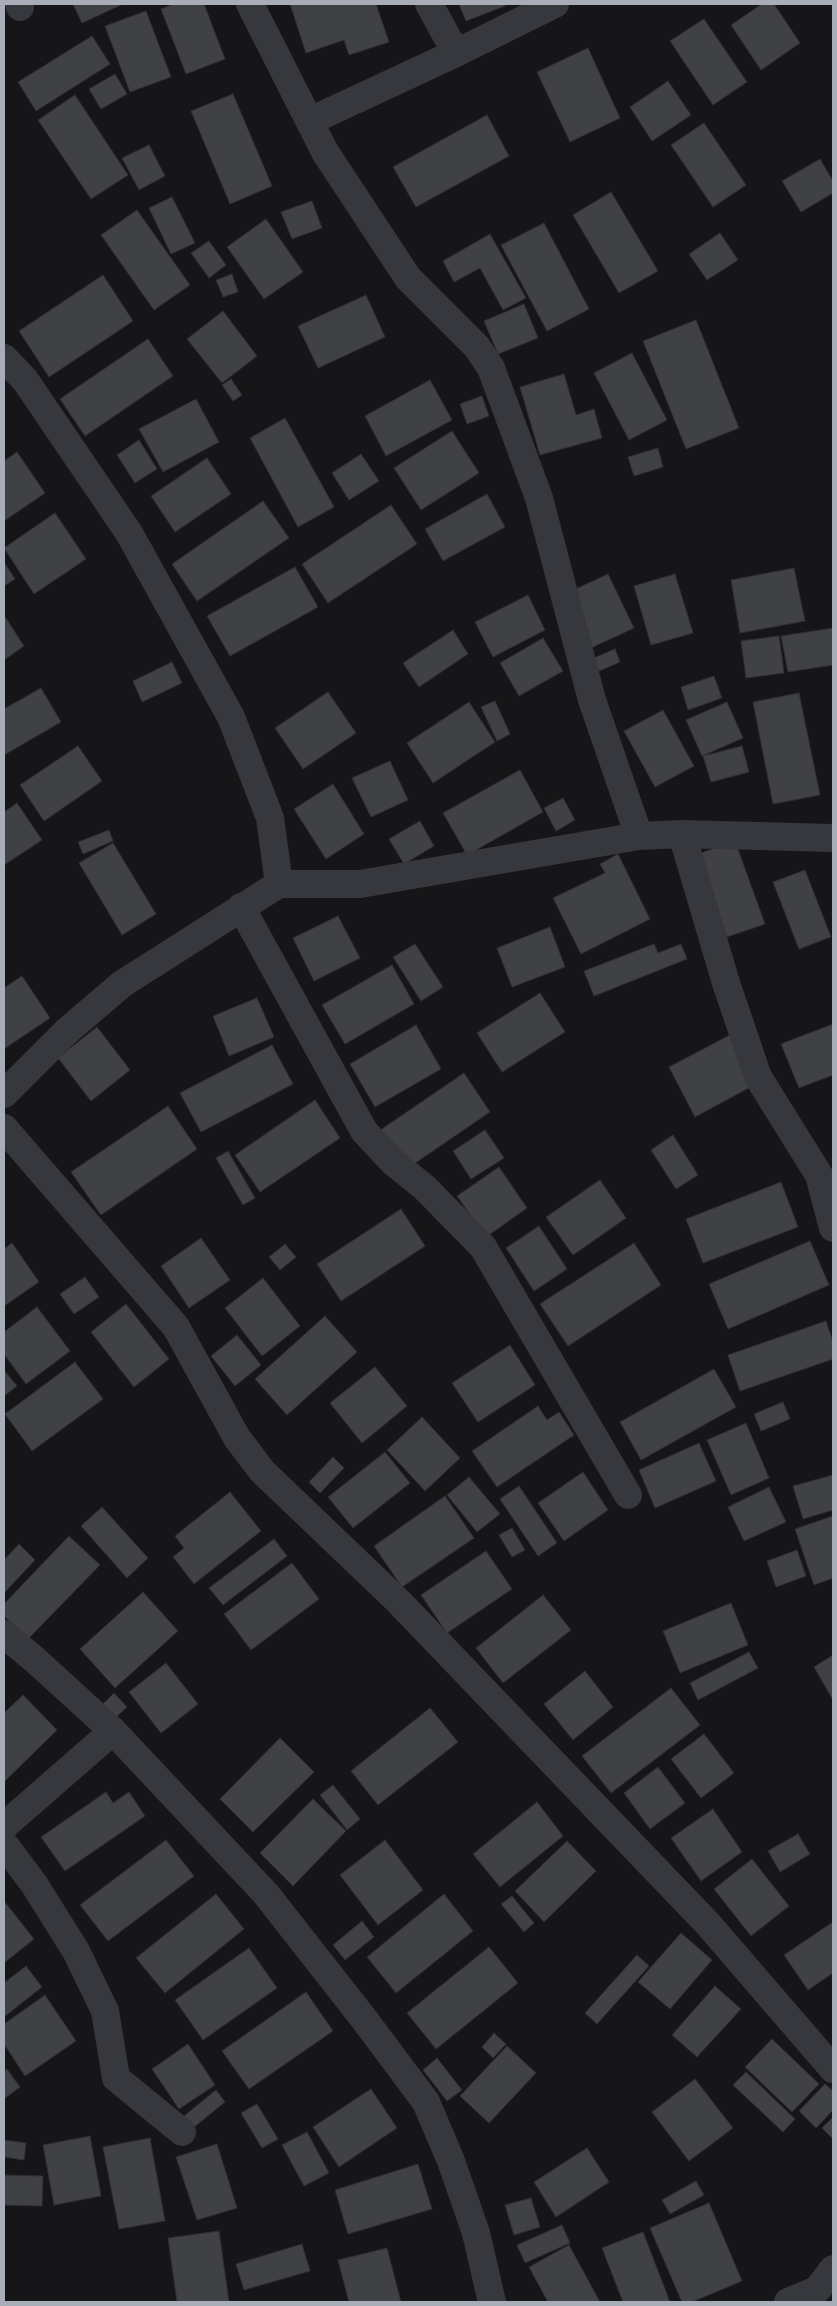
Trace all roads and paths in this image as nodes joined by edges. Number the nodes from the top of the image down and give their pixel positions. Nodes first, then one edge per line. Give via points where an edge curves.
1 (250, 4) edge
2 (429, 4) edge
3 (555, 4) edge
4 (456, 53) junction
5 (310, 121) junction
6 (4, 358) edge
7 (682, 834) junction
8 (639, 836) junction
9 (833, 838) edge
10 (279, 884) junction
11 (241, 907) junction
12 (4, 1094) edge
13 (4, 1128) edge
14 (833, 1228) edge
15 (628, 1495) dead end
16 (4, 1634) edge
17 (113, 1731) junction
18 (4, 1826) edge
19 (4, 1844) edge
20 (833, 2069) edge
21 (182, 2132) dead end
22 (833, 2269) edge
23 (492, 2302) edge
24 (788, 2302) edge

1 - 5 street
2 - 4 street
3 - 4 street
4 - 5 street
5 - 8 street via 325,152 408,278 477,347 491,368 539,498 592,700
6 - 10 street via 25,380 129,533 232,717 270,818
7 - 8 street
7 - 9 street
7 - 14 street via 758,1077 819,1176
8 - 10 street via 360,884
10 - 11 street
11 - 12 street via 122,984 67,1031
11 - 15 street via 364,1131 484,1247
13 - 20 street via 176,1327 237,1438 262,1471 399,1602 708,1924
16 - 17 street
17 - 18 street
17 - 23 street via 266,1894 426,2102 476,2233
19 - 21 street via 34,1884 76,1951 105,2012 116,2078
22 - 24 street via 816,2290

